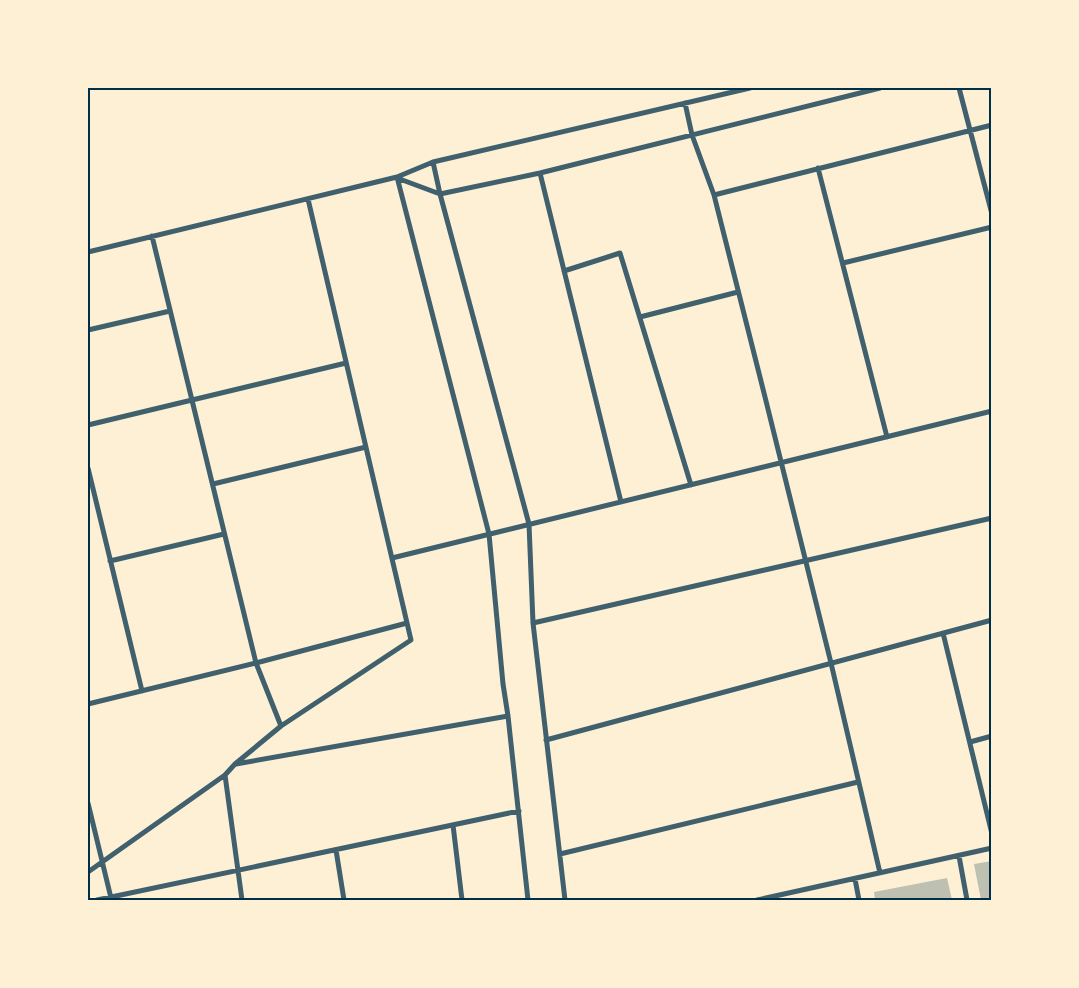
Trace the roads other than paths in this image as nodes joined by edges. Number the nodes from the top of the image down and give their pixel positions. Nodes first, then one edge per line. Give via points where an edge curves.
1 (750, 88) edge
2 (880, 88) edge
3 (959, 88) edge
4 (685, 103) junction
5 (992, 125) edge
6 (970, 130) junction
7 (692, 135) junction
8 (433, 162) junction
9 (818, 168) junction
10 (540, 173) junction
11 (397, 177) junction
12 (440, 194) junction
13 (714, 195) junction
14 (308, 199) junction
15 (992, 214) edge
16 (992, 227) edge
17 (152, 236) junction
18 (88, 252) edge
19 (842, 263) junction
20 (564, 270) junction
21 (738, 292) junction
22 (170, 310) junction
23 (640, 317) junction
24 (88, 330) edge
25 (346, 363) junction
26 (192, 400) junction
27 (992, 411) edge
28 (88, 425) edge
29 (886, 437) junction
30 (366, 447) junction
31 (782, 462) junction
32 (88, 468) edge
33 (213, 484) junction
34 (691, 484) junction
35 (621, 502) junction
36 (992, 518) edge
37 (529, 524) junction
38 (224, 534) junction
39 (489, 534) junction
40 (392, 558) junction
41 (110, 561) junction
42 (806, 561) junction
43 (992, 620) edge
44 (407, 623) junction
45 (533, 623) junction
46 (943, 633) junction
47 (256, 663) junction
48 (831, 663) junction
49 (142, 691) junction
50 (88, 704) edge
51 (508, 716) junction
52 (281, 726) junction
53 (992, 736) edge
54 (546, 740) junction
55 (970, 742) junction
56 (235, 764) junction
57 (225, 775) junction
58 (858, 782) junction
59 (88, 803) edge
60 (518, 811) junction
61 (453, 825) junction
62 (992, 834) edge
63 (992, 848) edge
64 (336, 850) junction
65 (560, 854) junction
66 (959, 856) junction
67 (102, 862) junction
68 (238, 871) junction
69 (88, 872) edge
70 (880, 873) junction
71 (855, 879) junction
72 (110, 898) junction
73 (782, 898) edge
74 (97, 900) edge
75 (242, 900) edge
76 (344, 900) edge
77 (462, 900) edge
78 (528, 900) edge
79 (565, 900) edge
80 (757, 900) edge
81 (859, 900) edge
82 (967, 900) edge

1 - 4 street
2 - 7 street
3 - 6 street
4 - 7 street
4 - 8 street
5 - 6 street
6 - 9 street
6 - 15 street
7 - 10 street
7 - 13 street
8 - 11 street
8 - 12 street
9 - 13 street
9 - 19 street
10 - 12 street
10 - 20 street
11 - 12 street
11 - 14 street
11 - 39 street
12 - 37 street
13 - 21 street
14 - 17 street
14 - 25 street
16 - 19 street
17 - 18 street
17 - 22 street
19 - 29 street
20 - 23 street via 620,253
20 - 35 street
21 - 23 street
21 - 31 street
22 - 24 street
22 - 26 street
23 - 34 street
25 - 26 street
25 - 30 street
26 - 28 street
26 - 33 street
27 - 29 street
29 - 31 street
30 - 33 street
30 - 40 street
31 - 34 street
31 - 42 street
32 - 41 street
33 - 38 street
34 - 35 street
35 - 37 street
36 - 42 street
37 - 39 street
37 - 45 street
38 - 41 street
38 - 47 street
39 - 40 street
39 - 51 street
40 - 44 street
41 - 49 street
42 - 45 street
42 - 48 street
43 - 46 street
44 - 47 street
44 - 52 street via 411,640
45 - 54 street
46 - 48 street
46 - 55 street
47 - 49 street
47 - 52 street
48 - 54 street
48 - 58 street
49 - 50 street
51 - 56 street
51 - 60 street
52 - 56 street
53 - 55 street
54 - 65 street
55 - 62 street
56 - 57 street
57 - 67 street
57 - 68 street
58 - 65 street
58 - 70 street
59 - 67 street
60 - 61 street
60 - 78 street
61 - 64 street
61 - 77 street
63 - 66 street
64 - 68 street
64 - 76 street
65 - 79 street
66 - 70 street
66 - 82 street
67 - 69 street
67 - 72 street
68 - 72 street
68 - 75 street
70 - 71 street
71 - 73 street
71 - 81 street
72 - 74 street
73 - 80 street

